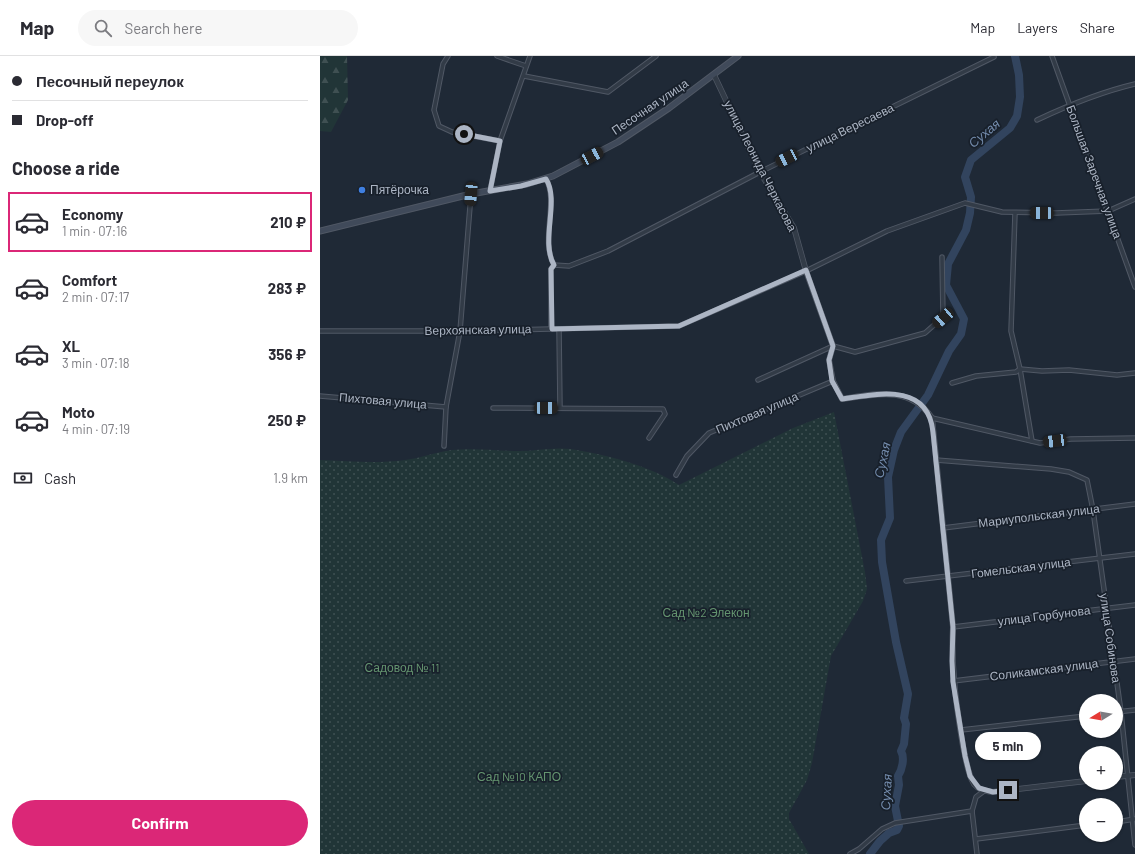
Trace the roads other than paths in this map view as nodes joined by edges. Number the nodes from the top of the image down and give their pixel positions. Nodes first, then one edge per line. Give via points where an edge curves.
1 (448, 56) edge
2 (497, 56) edge
3 (530, 56) edge
4 (656, 56) edge
5 (738, 56) edge
6 (1052, 56) edge
7 (994, 57) dead end
8 (526, 66) junction
9 (714, 75) junction
10 (524, 76) junction
11 (1135, 84) edge
12 (1070, 104) junction
13 (1037, 120) dead end
14 (500, 141) junction
15 (760, 172) junction
16 (546, 179) junction
17 (490, 191) junction
18 (471, 194) junction
19 (1135, 199) edge
20 (1108, 211) junction
21 (1015, 213) junction
22 (320, 231) edge
23 (942, 257) dead end
24 (554, 265) junction
25 (806, 270) junction
26 (1135, 287) edge
27 (552, 329) junction
28 (559, 329) junction
29 (320, 331) edge
30 (460, 331) junction
31 (833, 346) junction
32 (1020, 369) junction
33 (1135, 373) edge
34 (758, 380) dead end
35 (832, 381) junction
36 (952, 383) dead end
37 (320, 396) edge
38 (446, 407) junction
39 (493, 408) dead end
40 (560, 408) junction
41 (932, 418) junction
42 (650, 438) dead end
43 (1135, 438) edge
44 (1032, 441) junction
45 (444, 446) dead end
46 (936, 460) junction
47 (676, 475) dead end
48 (1135, 504) edge
49 (1093, 510) junction
50 (943, 528) junction
51 (1135, 554) edge
52 (1099, 558) junction
53 (947, 577) junction
54 (906, 581) dead end
55 (1135, 605) edge
56 (1106, 608) junction
57 (953, 627) junction
58 (1135, 659) edge
59 (1114, 661) junction
60 (953, 682) junction
61 (1117, 694) edge
62 (1135, 710) edge
63 (1123, 711) edge
64 (1079, 717) edge
65 (961, 730) junction
66 (1122, 738) edge
67 (1135, 774) edge
68 (1123, 776) edge
69 (1127, 776) junction
70 (1079, 782) edge
71 (984, 791) junction
72 (972, 811) junction
73 (1134, 820) edge
74 (1123, 821) edge
75 (1079, 826) edge
76 (976, 839) junction
77 (1135, 845) edge
78 (850, 854) edge
79 (977, 854) edge

1 - 14 street via 443,64 434,110 439,126 452,132
2 - 8 street
3 - 8 street
4 - 10 street via 608,92
5 - 9 main road, Песочная улица
6 - 12 street, Большая Заречная улица
7 - 15 street, улица Вересаева
8 - 10 street
9 - 15 street, улица Леонида Черкасова
9 - 16 main road, Песочная улица via 618,142
10 - 14 street
11 - 12 street
12 - 13 street
12 - 20 street, Большая Заречная улица
14 - 17 street
15 - 24 street, улица Вересаева via 608,251 569,266
15 - 25 street, улица Леонида Черкасова via 794,228
16 - 17 main road, Песочная улица
16 - 24 street via 550,186 549,228 551,259
17 - 18 main road, Песочная улица
18 - 22 main road, Песочная улица
18 - 30 street
19 - 20 street, Верхоянская улица
20 - 21 street, Верхоянская улица
20 - 26 street, Большая Заречная улица
21 - 25 street, Верхоянская улица via 965,203 886,231
21 - 32 street via 1011,331
23 - 31 street via 943,318 925,333 855,352
24 - 27 street via 551,269
25 - 28 street, Верхоянская улица via 679,326
25 - 31 street, улица Леонида Черкасова
27 - 28 street, Верхоянская улица
27 - 30 street, Верхоянская улица
28 - 40 street
29 - 30 street, Верхоянская улица
30 - 38 street
31 - 34 street
31 - 35 street, улица Леонида Черкасова via 829,360
32 - 33 street via 1069,370 1117,375
32 - 36 street via 1016,372 976,376
32 - 44 street
35 - 41 street, улица Леонида Черкасова via 842,399 886,393 901,396 917,402
35 - 47 street, Пихтовая улица via 709,433 687,456
37 - 38 street, Пихтовая улица
38 - 45 street
39 - 40 street
40 - 42 street via 663,409 665,414
41 - 44 street
41 - 46 street, улица Леонида Черкасова
43 - 44 street via 1071,439 1040,443
46 - 49 street, улица Собинова via 1069,472 1087,480
46 - 50 street, улица Леонида Черкасова
48 - 49 street, Мариупольская улица
49 - 50 street, Мариупольская улица
49 - 52 street, улица Собинова
50 - 53 street, улица Леонида Черкасова
51 - 52 street, Гомельская улица
52 - 53 street, Гомельская улица
52 - 56 street, улица Собинова
53 - 54 street, Гомельская улица
53 - 57 street, улица Леонида Черкасова
55 - 56 street, улица Горбунова
56 - 57 street, улица Горбунова
56 - 59 street, улица Собинова
57 - 60 street, улица Леонида Черкасова
58 - 59 street, Соликамская улица
59 - 60 street, Соликамская улица
59 - 61 street, улица Собинова
60 - 65 street, улица Леонида Черкасова
62 - 63 street
64 - 65 street
65 - 71 street, улица Леонида Черкасова via 970,776
66 - 69 street, улица Собинова
67 - 69 street
68 - 69 street
69 - 73 street, улица Собинова
70 - 71 street
71 - 72 street via 976,798
72 - 76 street
72 - 78 street via 895,823 882,829
73 - 74 street
73 - 77 street, улица Собинова
75 - 76 street
76 - 79 street

